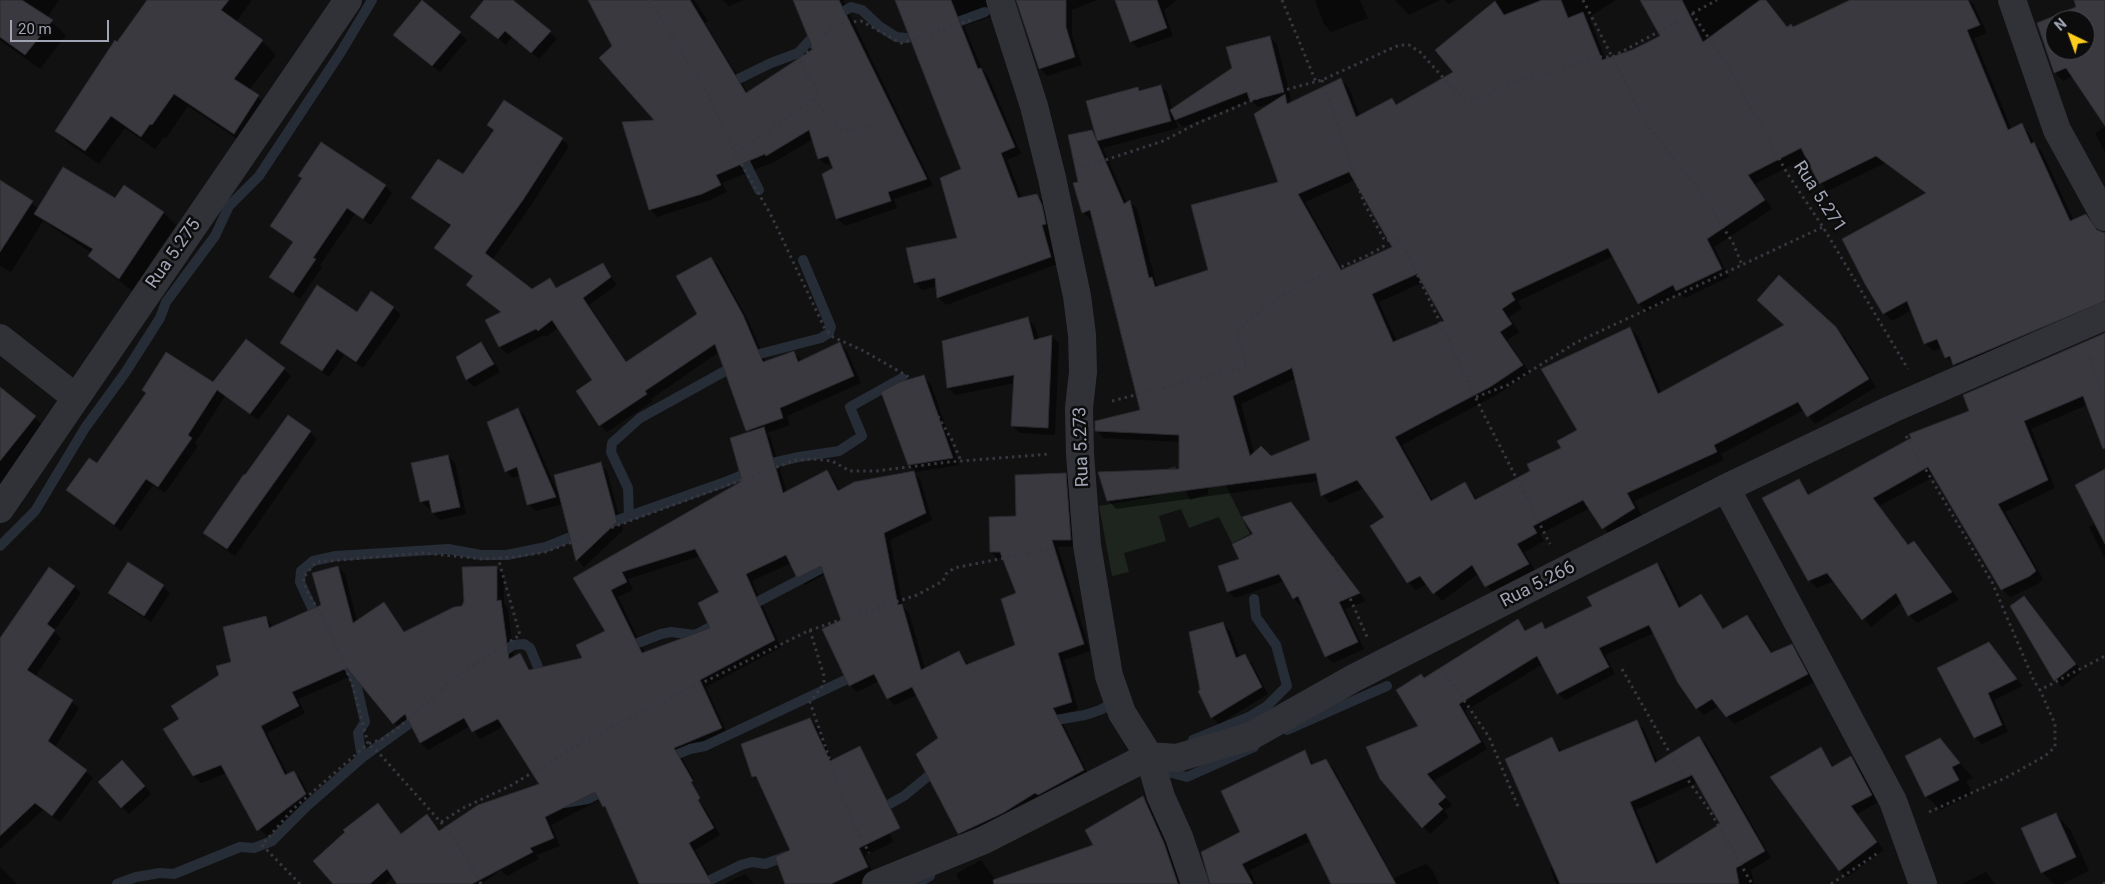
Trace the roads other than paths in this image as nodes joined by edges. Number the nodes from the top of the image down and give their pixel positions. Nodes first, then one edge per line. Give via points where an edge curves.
1 (348, 0) edge
2 (2012, 0) edge
3 (1002, 5) edge
4 (2105, 217) edge
5 (2105, 316) edge
6 (0, 338) edge
7 (75, 397) junction
8 (1726, 488) junction
9 (0, 509) edge
10 (1149, 756) junction
11 (879, 882) edge
12 (1195, 884) edge
13 (1923, 884) edge

1 - 7 street, Rua 5.275
2 - 4 street via 2057,130
3 - 10 street, Rua 5.273 via 1034,106 1077,296 1082,335 1080,454 1087,545 1108,676 1122,713
5 - 8 street, Rua 5.266 via 1892,409
6 - 7 street
7 - 9 street, Rua 5.275
8 - 10 street, Rua 5.266 via 1380,665 1252,736 1177,758
8 - 13 street via 1893,801
10 - 11 street via 984,840
10 - 12 street, Rua 5.273 via 1161,797

